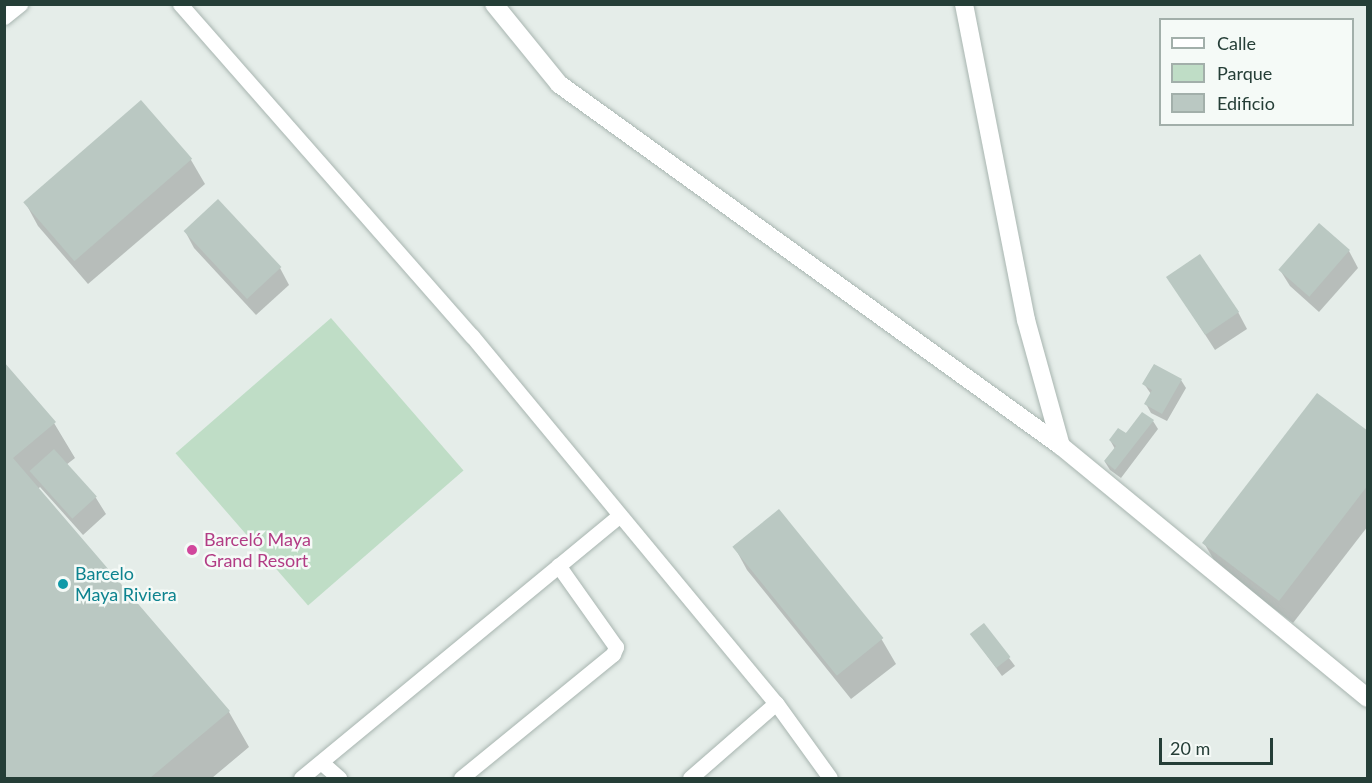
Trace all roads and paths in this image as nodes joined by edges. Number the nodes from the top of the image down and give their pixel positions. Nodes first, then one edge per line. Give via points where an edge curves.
1 (20, 4) edge
2 (180, 4) edge
3 (494, 4) edge
4 (964, 4) edge
5 (4, 17) edge
6 (1061, 446) junction
7 (620, 515) junction
8 (558, 565) junction
9 (1368, 698) edge
10 (776, 703) junction
11 (322, 763) junction
12 (301, 778) edge
13 (339, 778) edge
14 (461, 778) edge
15 (690, 778) edge
16 (830, 778) edge

1 - 5 lane
2 - 7 lane via 472,336
3 - 6 street via 559,84
4 - 6 street via 1026,320
6 - 9 street
7 - 8 lane
7 - 10 lane
8 - 11 lane
8 - 14 lane via 616,647 613,654
10 - 15 lane
10 - 16 lane
11 - 12 lane
11 - 13 lane

